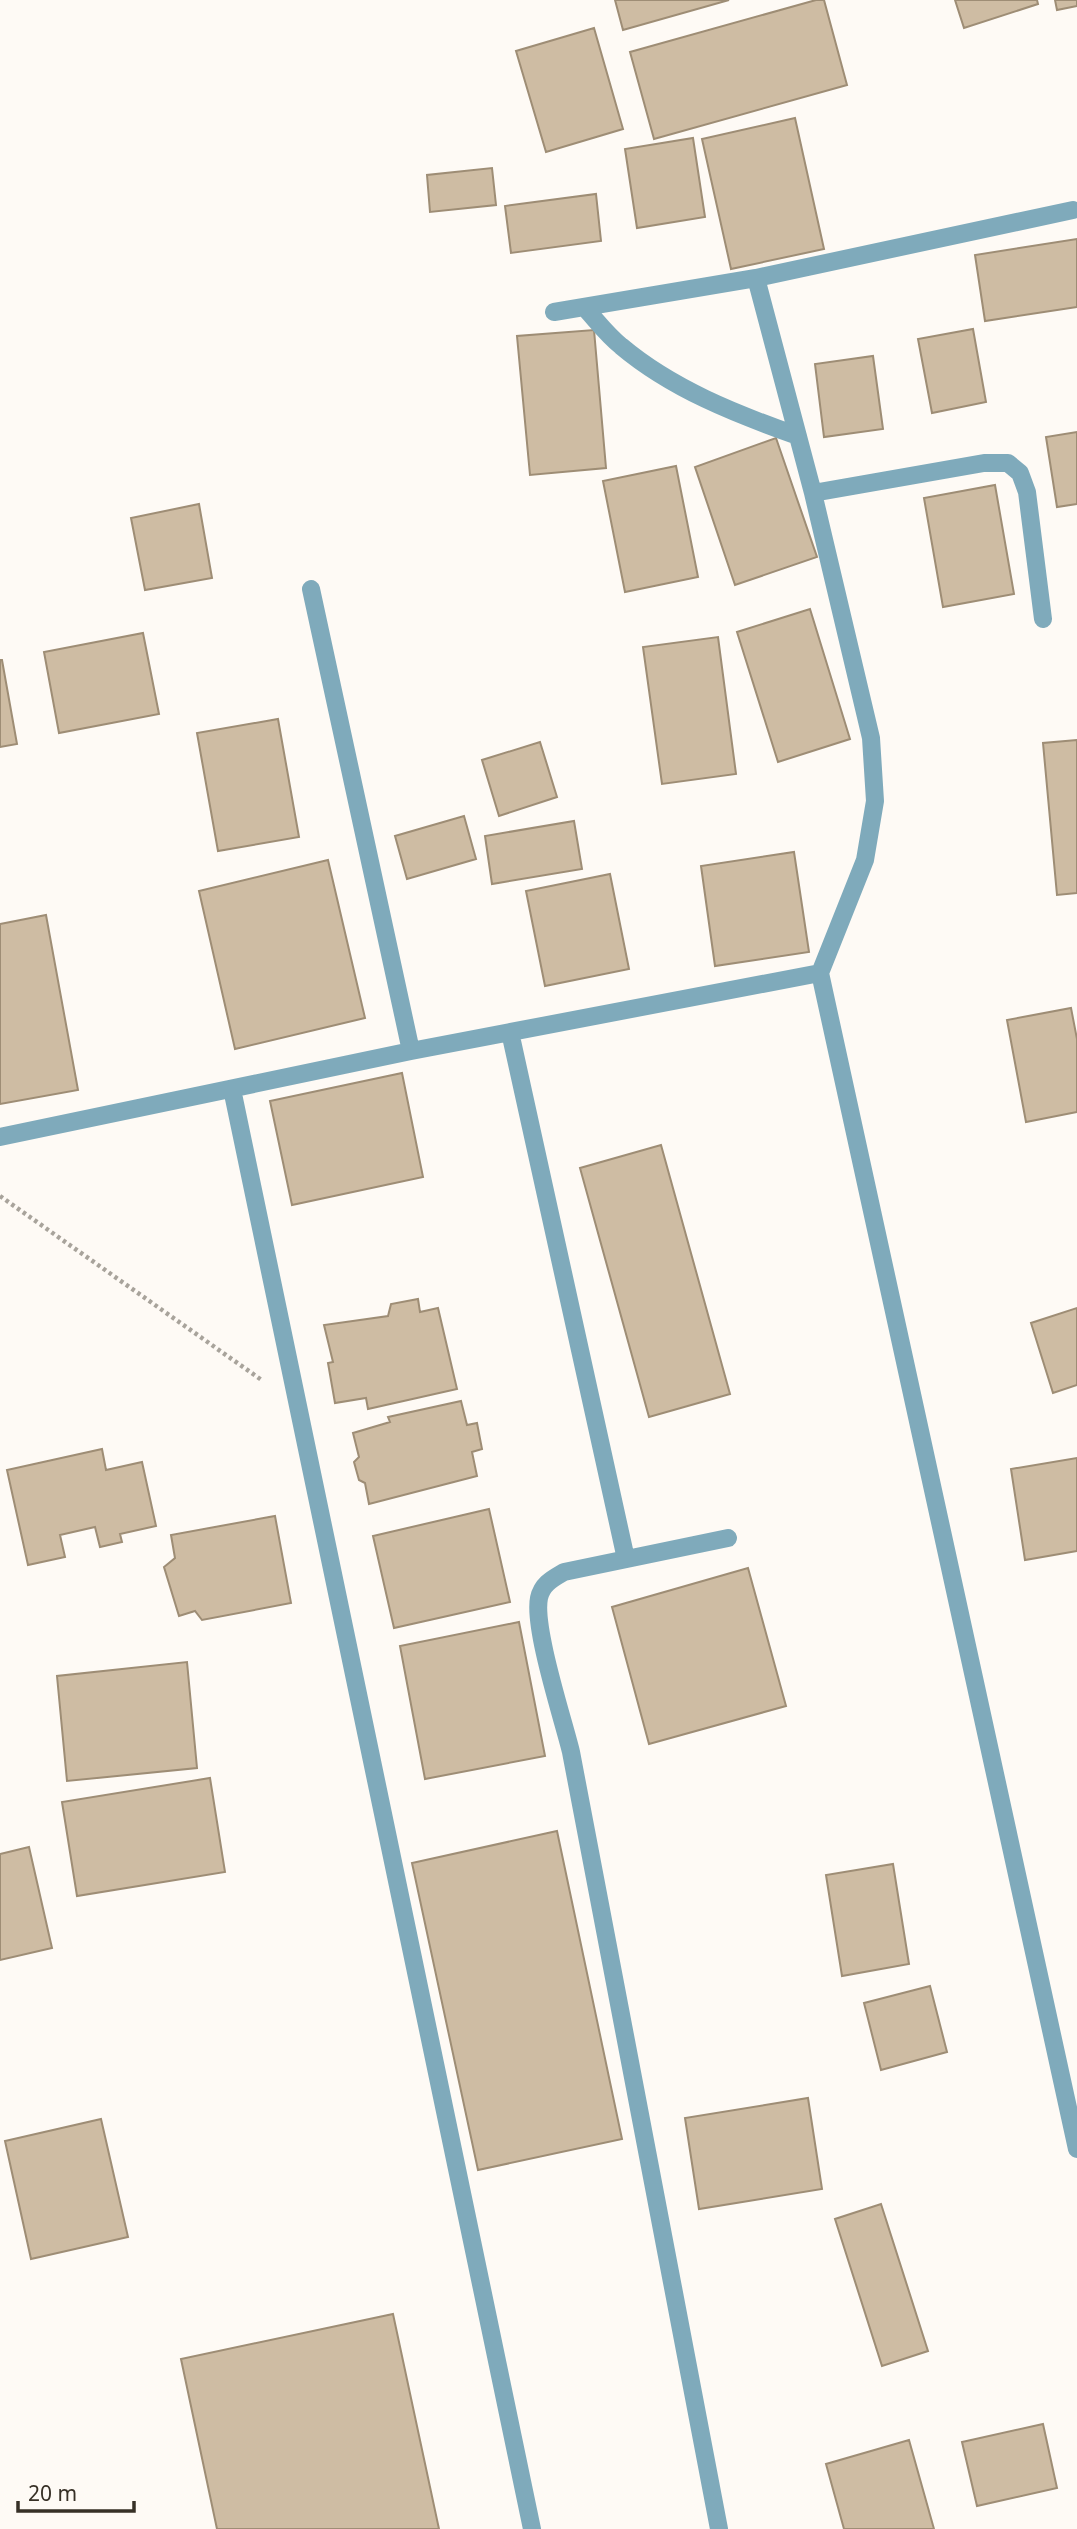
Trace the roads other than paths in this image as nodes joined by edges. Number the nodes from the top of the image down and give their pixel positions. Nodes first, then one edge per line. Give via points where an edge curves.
1 (1073, 210) dead end
2 (756, 278) junction
3 (584, 307) junction
4 (554, 312) dead end
5 (798, 436) junction
6 (813, 494) junction
7 (311, 589) dead end
8 (1043, 619) dead end
9 (820, 973) junction
10 (510, 1032) junction
11 (411, 1051) junction
12 (232, 1088) junction
13 (0, 1137) edge
14 (728, 1538) dead end
15 (626, 1559) junction
16 (1077, 2149) edge
17 (532, 2529) edge
18 (719, 2529) edge

1 - 2 street
2 - 3 street
2 - 5 street
3 - 4 street
3 - 5 street via 619,345 652,369 750,419
5 - 6 street
6 - 8 street via 984,463 1008,463 1020,473 1027,492
6 - 9 street via 871,738 875,801 865,860
7 - 11 street
9 - 10 street
9 - 16 street
10 - 11 street
10 - 15 street
11 - 12 street
12 - 13 street
12 - 17 street
14 - 15 street
15 - 18 street via 564,1572 547,1581 539,1599 541,1632 571,1752

